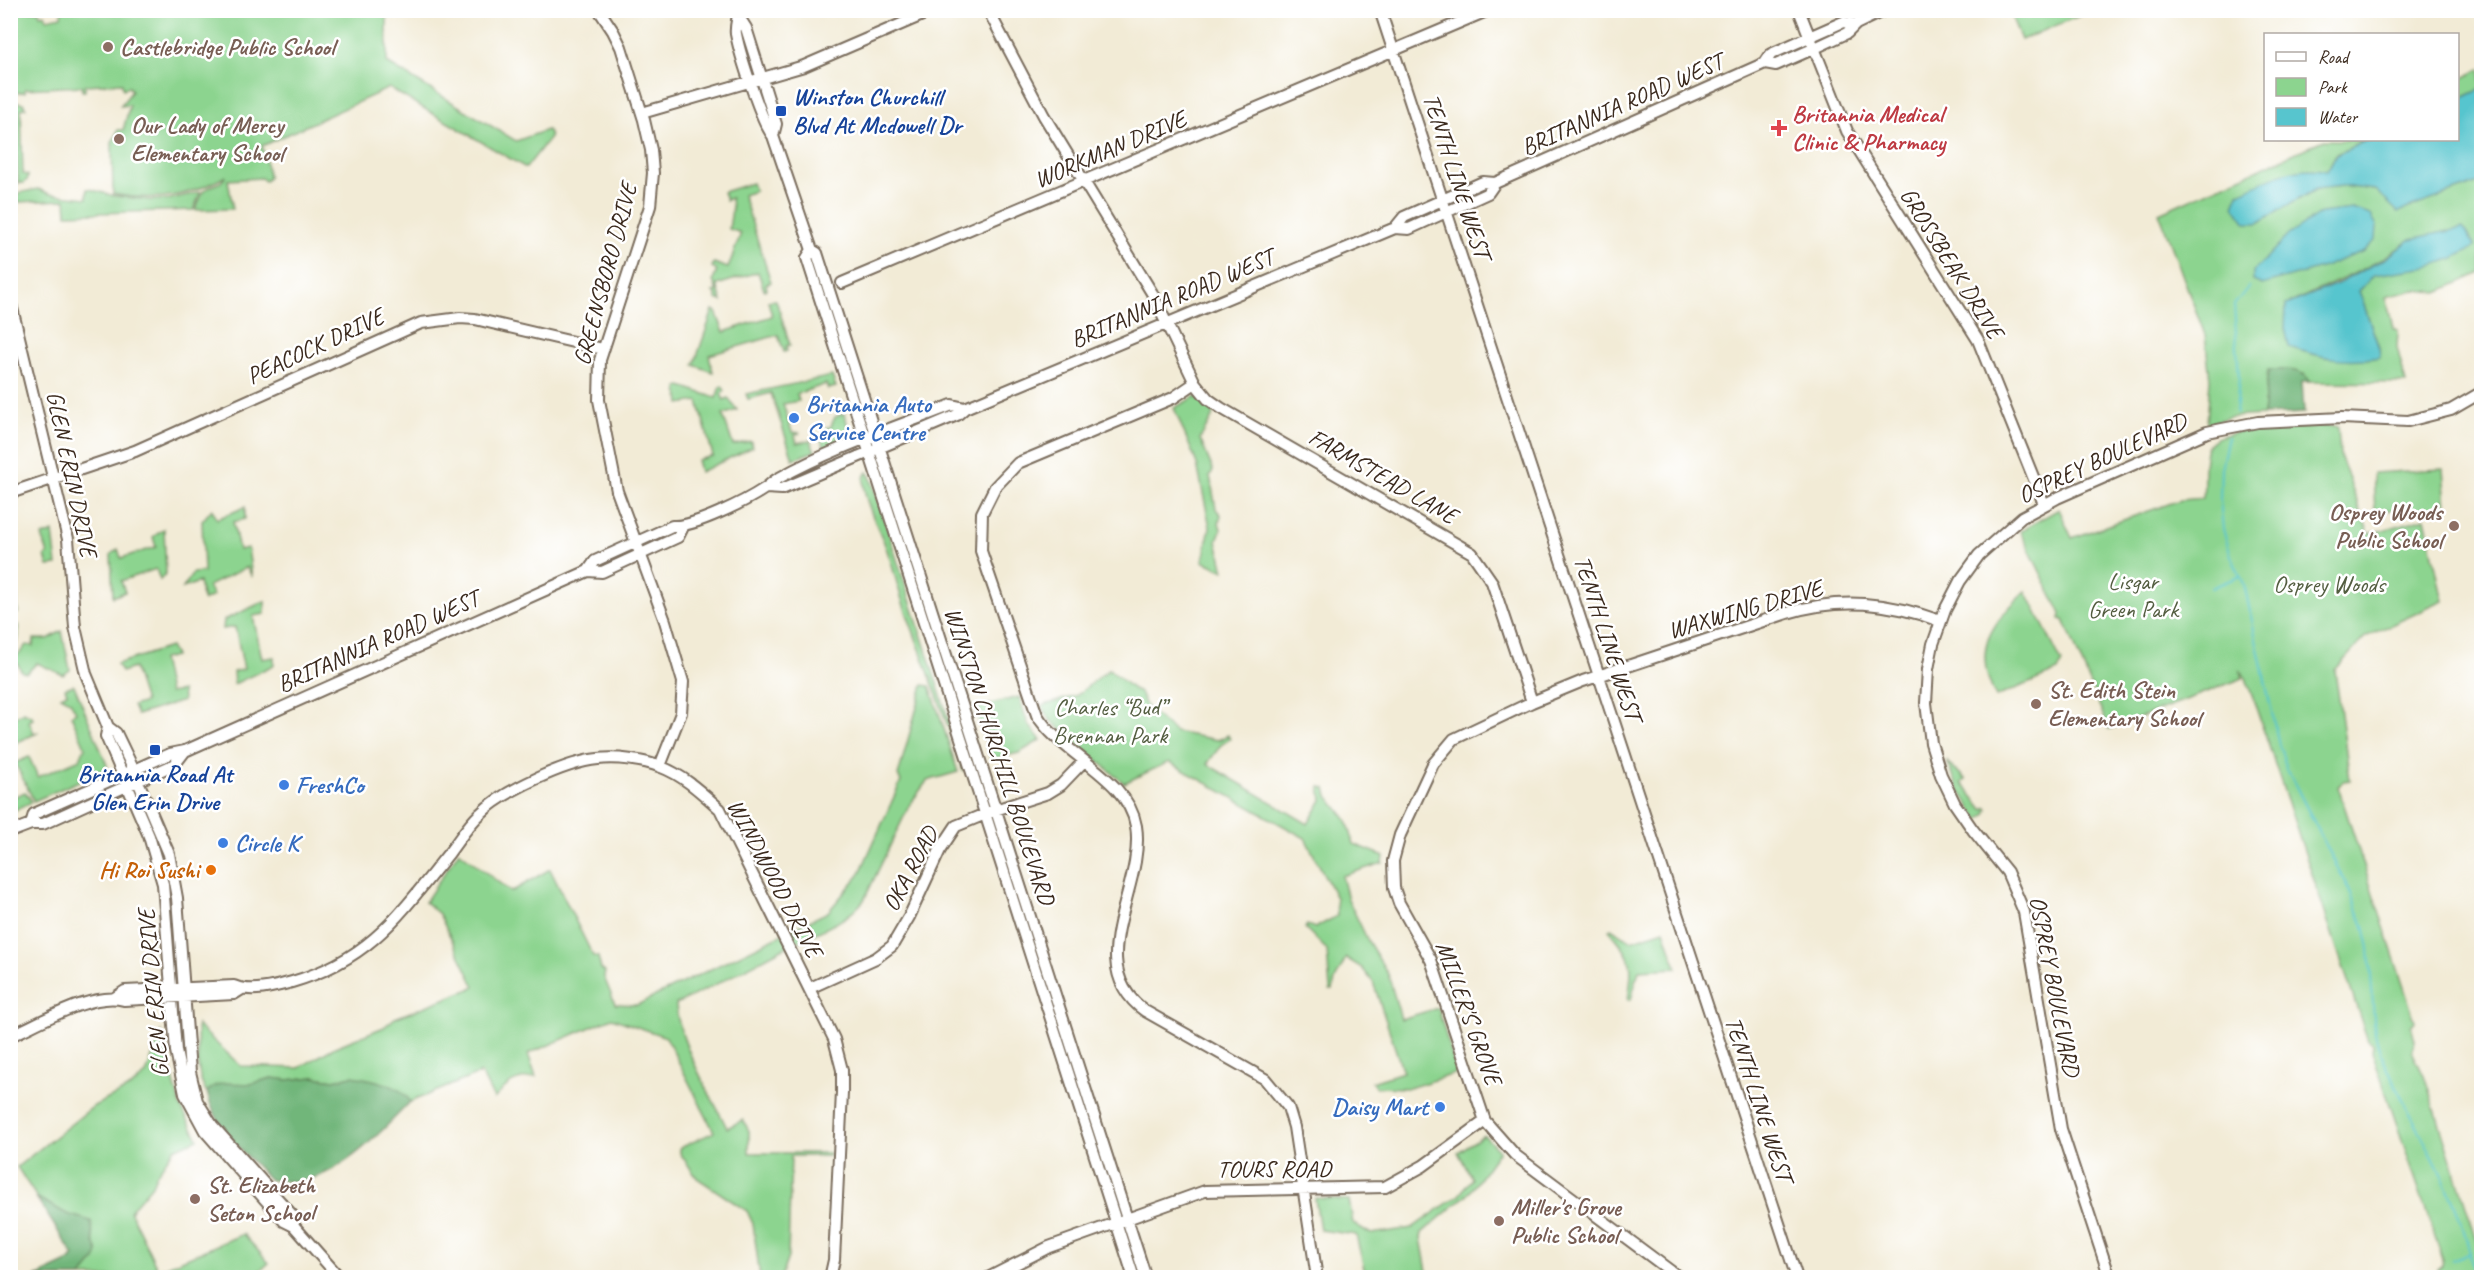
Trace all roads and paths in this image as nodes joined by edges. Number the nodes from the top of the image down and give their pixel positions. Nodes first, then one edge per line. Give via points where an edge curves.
1 (599, 10) edge
2 (934, 10) edge
3 (988, 10) edge
4 (1380, 10) edge
5 (1489, 10) edge
6 (1799, 10) edge
7 (1885, 10) edge
8 (737, 13) edge
9 (1856, 24) junction
10 (1810, 37) junction
11 (1815, 48) junction
12 (1393, 52) junction
13 (1765, 63) junction
14 (756, 80) junction
15 (642, 113) junction
16 (1085, 182) junction
17 (1495, 183) junction
18 (1443, 200) junction
19 (1447, 212) junction
20 (1395, 228) junction
21 (842, 283) dead end
22 (10, 300) edge
23 (1167, 322) junction
24 (603, 349) junction
25 (1195, 383) junction
26 (2481, 393) edge
27 (965, 408) junction
28 (870, 438) junction
29 (873, 450) junction
30 (53, 477) junction
31 (766, 488) junction
32 (10, 493) edge
33 (2044, 504) junction
34 (683, 527) junction
35 (636, 542) junction
36 (640, 554) junction
37 (588, 571) junction
38 (1940, 621) junction
39 (1598, 677) junction
40 (1532, 702) junction
41 (1084, 762) junction
42 (660, 766) junction
43 (131, 775) junction
44 (126, 786) junction
45 (990, 812) junction
46 (31, 824) junction
47 (10, 832) edge
48 (810, 988) junction
49 (178, 993) junction
50 (10, 1036) edge
51 (1485, 1121) junction
52 (1303, 1190) junction
53 (1121, 1220) junction
54 (989, 1277) edge
55 (340, 1278) edge
56 (830, 1278) edge
57 (1134, 1278) edge
58 (1146, 1278) edge
59 (1317, 1278) edge
60 (1680, 1278) edge
61 (1797, 1278) edge
62 (2110, 1278) edge

1 - 15 street, GREENSBORO DRIVE via 621,47
2 - 14 street via 825,58
3 - 16 street, FARMSTEAD LANE via 1038,106
4 - 12 street, TENTH LINE WEST
5 - 12 street, WORKMAN DRIVE
6 - 10 street, GROSSBEAK DRIVE
7 - 9 street, BRITANNIA ROAD WEST
8 - 14 street, WINSTON CHURCHILL BOULEVARD via 746,28
9 - 10 street, BRITANNIA ROAD WEST via 1842,22
9 - 11 street, BRITANNIA ROAD WEST via 1847,33
10 - 11 street, GROSSBEAK DRIVE
10 - 13 street, BRITANNIA ROAD WEST via 1771,54
11 - 13 street, BRITANNIA ROAD WEST via 1776,65
11 - 33 street, GROSSBEAK DRIVE via 1847,131 1978,340
12 - 16 street, WORKMAN DRIVE
12 - 18 street, TENTH LINE WEST
13 - 17 street, BRITANNIA ROAD WEST
14 - 15 street
14 - 28 street, WINSTON CHURCHILL BOULEVARD via 776,124 773,136 812,250 817,253
15 - 24 street, GREENSBORO DRIVE via 651,150 650,206
16 - 21 street, WORKMAN DRIVE
16 - 23 street, FARMSTEAD LANE
17 - 18 street, BRITANNIA ROAD WEST via 1483,182
17 - 19 street, BRITANNIA ROAD WEST via 1488,193
18 - 19 street, TENTH LINE WEST
18 - 20 street, BRITANNIA ROAD WEST via 1404,218
19 - 20 street, BRITANNIA ROAD WEST via 1408,229
19 - 39 street, TENTH LINE WEST
20 - 23 street, BRITANNIA ROAD WEST
22 - 30 street, GLEN ERIN DRIVE
23 - 25 street, FARMSTEAD LANE
23 - 27 street, BRITANNIA ROAD WEST
24 - 30 street, PEACOCK DRIVE via 475,319 421,322 135,451
24 - 35 street, GREENSBORO DRIVE via 599,378 602,420 617,492
25 - 40 street, FARMSTEAD LANE via 1221,408 1472,554 1492,582
25 - 41 street via 1173,398 1018,463 995,488 982,513 981,551 1037,715 1051,736
26 - 33 street, OSPREY BOULEVARD via 2451,410 2408,421 2342,418 2216,429
27 - 28 street, BRITANNIA ROAD WEST via 952,405
27 - 29 street, BRITANNIA ROAD WEST via 957,415
28 - 29 street, WINSTON CHURCHILL BOULEVARD
28 - 31 street, BRITANNIA ROAD WEST via 777,479
29 - 31 street, BRITANNIA ROAD WEST via 782,489
29 - 45 street, WINSTON CHURCHILL BOULEVARD
30 - 32 street, PEACOCK DRIVE
30 - 43 street, GLEN ERIN DRIVE via 69,545 80,651 92,691 108,727 116,733
31 - 34 street, BRITANNIA ROAD WEST
33 - 38 street, OSPREY BOULEVARD via 2007,528 1979,555
34 - 35 street, BRITANNIA ROAD WEST via 672,526
34 - 36 street, BRITANNIA ROAD WEST via 678,537
35 - 36 street, GREENSBORO DRIVE
35 - 37 street, BRITANNIA ROAD WEST via 596,561
36 - 37 street, BRITANNIA ROAD WEST via 602,572
36 - 42 street, GREENSBORO DRIVE via 683,682 681,713
37 - 43 street, BRITANNIA ROAD WEST via 185,751 170,754
38 - 39 street, WAXWING DRIVE via 1892,606 1817,606
38 - 62 street, OSPREY BOULEVARD via 1931,652 1926,696 1935,759 1955,804 2007,872 2024,912 2061,1129
39 - 40 street, MILLER'S GROVE
39 - 61 street, TENTH LINE WEST
40 - 51 street, MILLER'S GROVE via 1471,730 1445,748 1433,764 1400,835 1393,861 1399,903 1431,960
41 - 45 street, OKA ROAD via 1048,793
41 - 52 street via 1119,792 1136,825 1135,858 1116,948 1116,966 1125,992 1145,1011 1254,1071 1279,1093 1294,1127
42 - 48 street, WINDWOOD DRIVE via 692,785 720,809
42 - 49 street, WINDWOOD DRIVE via 597,759 562,768 510,792 477,816 399,916 371,943 339,964 269,987 234,986
43 - 44 street, GLEN ERIN DRIVE
43 - 46 street, BRITANNIA ROAD WEST via 34,814
43 - 49 street, GLEN ERIN DRIVE via 163,839 172,868 177,898
44 - 46 street, BRITANNIA ROAD WEST via 43,824
44 - 49 street, GLEN ERIN DRIVE via 149,836 163,884
45 - 48 street, OKA ROAD via 956,826 892,946 876,958
45 - 53 street, WINSTON CHURCHILL BOULEVARD
46 - 47 street, BRITANNIA ROAD WEST
48 - 56 street, WINDWOOD DRIVE via 834,1039 842,1070
49 - 50 street, WINDWOOD DRIVE via 125,991 116,998 88,1002
49 - 55 street, GLEN ERIN DRIVE via 176,1051 185,1094 205,1131 241,1165 284,1221 294,1226
51 - 52 street, TOURS ROAD via 1423,1166 1385,1187
51 - 60 street, MILLER'S GROVE via 1515,1155
52 - 53 street, TOURS ROAD via 1205,1191
52 - 59 street
53 - 54 street, TOURS ROAD via 1025,1257
53 - 57 street, WINSTON CHURCHILL BOULEVARD
53 - 58 street, WINSTON CHURCHILL BOULEVARD

